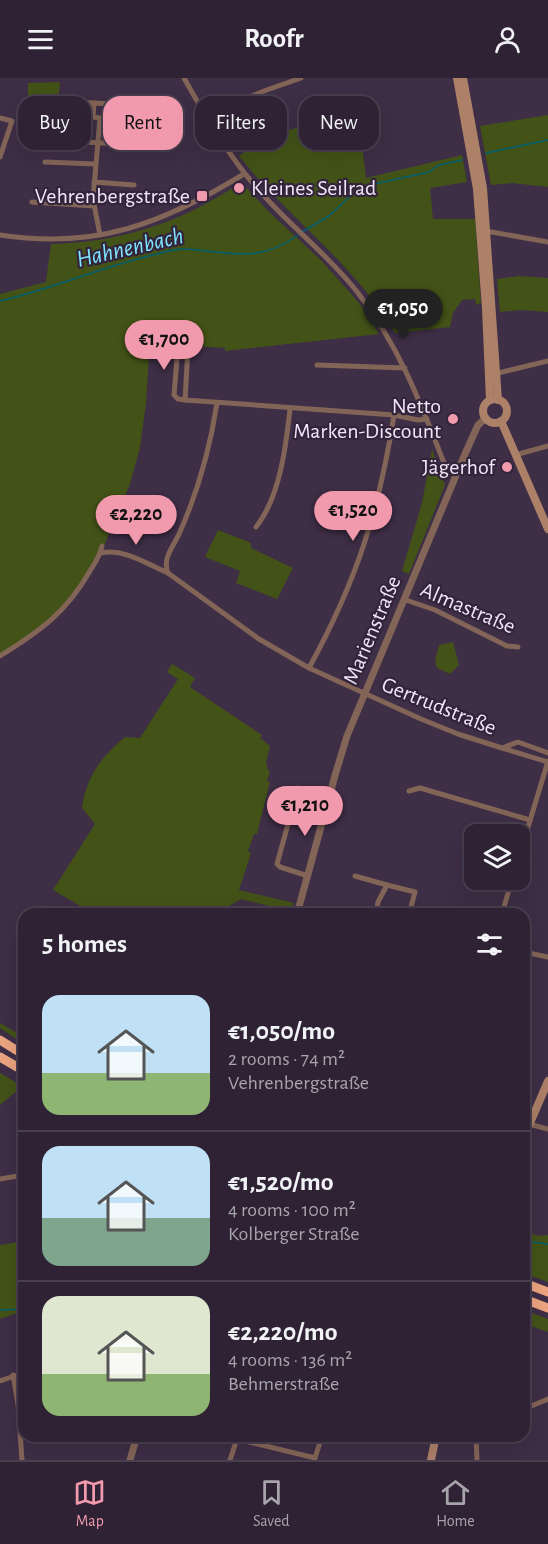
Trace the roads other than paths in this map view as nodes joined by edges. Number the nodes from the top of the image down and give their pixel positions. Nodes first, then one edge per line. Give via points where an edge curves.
1 (184, 78) edge
2 (302, 78) edge
3 (457, 78) edge
4 (463, 78) edge
5 (252, 96) edge
6 (195, 98) edge
7 (91, 103) edge
8 (94, 103) junction
9 (0, 118) edge
10 (100, 118) junction
11 (0, 133) edge
12 (7, 135) junction
13 (91, 142) edge
14 (97, 142) junction
15 (103, 142) edge
16 (226, 150) edge
17 (0, 157) edge
18 (45, 162) dead end
19 (95, 165) junction
20 (244, 174) junction
21 (94, 182) junction
22 (134, 185) dead end
23 (32, 202) dead end
24 (94, 206) junction
25 (486, 231) junction
26 (0, 235) edge
27 (100, 235) junction
28 (548, 242) edge
29 (150, 347) dead end
30 (178, 347) junction
31 (548, 361) edge
32 (317, 365) dead end
33 (405, 368) junction
34 (493, 375) junction
35 (185, 400) junction
36 (494, 400) junction
37 (217, 403) junction
38 (290, 409) junction
39 (394, 415) junction
40 (486, 418) junction
41 (427, 419) junction
42 (501, 421) junction
43 (548, 446) edge
44 (515, 455) junction
45 (457, 475) junction
46 (256, 527) dead end
47 (548, 529) edge
48 (102, 546) dead end
49 (101, 553) junction
50 (168, 573) junction
51 (405, 600) junction
52 (518, 647) dead end
53 (0, 656) edge
54 (309, 668) junction
55 (364, 694) junction
56 (502, 748) junction
57 (548, 753) edge
58 (548, 762) edge
59 (408, 791) dead end
60 (329, 795) junction
61 (530, 820) junction
62 (529, 824) edge
63 (308, 876) junction
64 (355, 876) dead end
65 (387, 885) junction
66 (509, 890) edge
67 (299, 908) edge
68 (377, 908) edge
69 (411, 908) edge
70 (504, 908) edge
71 (530, 953) edge
72 (548, 957) edge
73 (0, 1040) edge
74 (18, 1051) edge
75 (0, 1057) edge
76 (18, 1068) edge
77 (548, 1081) edge
78 (530, 1116) edge
79 (530, 1125) edge
80 (548, 1129) edge
81 (18, 1176) edge
82 (0, 1179) edge
83 (530, 1285) edge
84 (548, 1292) edge
85 (530, 1301) edge
86 (548, 1308) edge
87 (18, 1374) edge
88 (13, 1375) junction
89 (0, 1380) edge
90 (548, 1399) edge
91 (18, 1404) edge
92 (530, 1406) edge
93 (21, 1442) edge
94 (135, 1442) edge
95 (236, 1442) edge
96 (249, 1442) edge
97 (320, 1442) edge
98 (435, 1442) edge
99 (476, 1442) edge
100 (22, 1460) edge
101 (130, 1460) edge
102 (230, 1460) edge
103 (431, 1460) edge
104 (477, 1460) edge

1 - 6 street
2 - 5 street
3 - 34 main road via 477,189
4 - 25 main road via 483,188
7 - 8 street
8 - 10 street via 93,117
8 - 10 street via 111,104 110,119
9 - 12 street via 12,121
10 - 14 street
11 - 12 street
12 - 17 street
13 - 14 street
14 - 15 street
14 - 19 street
16 - 20 street
18 - 19 street
19 - 21 street
20 - 27 street via 169,215
20 - 33 street via 358,293
21 - 22 street
21 - 24 street
23 - 24 street
24 - 27 street
25 - 28 street
25 - 34 main road
26 - 27 street via 38,239
29 - 30 street
30 - 35 street via 174,395
30 - 35 street via 188,348
31 - 34 street
32 - 33 street
33 - 41 street
34 - 36 main road
35 - 37 street
36 - 40 main road via 484,408
36 - 42 main road via 504,403 507,411
37 - 38 street
37 - 50 street via 195,495 166,560
38 - 39 street
38 - 46 street via 280,470 265,516
39 - 41 street
39 - 54 street via 380,492 363,551
40 - 42 main road
40 - 45 street, Marienstraße via 478,425
41 - 45 street via 444,464
42 - 44 main road
43 - 44 street
44 - 47 main road
45 - 51 street, Marienstraße
48 - 49 street
49 - 50 street, Gertrudstraße via 121,552
49 - 53 street via 63,610
50 - 54 street, Gertrudstraße via 259,639
51 - 52 street, Almastraße via 435,610 507,646
51 - 55 street, Marienstraße
54 - 55 street, Gertrudstraße
55 - 56 street, Gertrudstraße
55 - 60 street, Marienstraße
56 - 57 street, Gertrudstraße via 518,742
56 - 58 street, Gertrudstraße
58 - 61 street
59 - 61 street via 420,788
60 - 63 street, Marienstraße
60 - 63 street via 298,788 287,827 278,866
61 - 62 street
63 - 67 street, Marienstraße
64 - 65 street
65 - 68 street
65 - 69 street via 415,892
66 - 70 street
71 - 72 street
73 - 74 highway
75 - 76 highway
77 - 78 main road
79 - 80 street
81 - 82 street
83 - 84 highway
85 - 86 highway
87 - 88 street
88 - 89 street
88 - 91 street
90 - 92 street
93 - 100 street
94 - 101 street
95 - 102 street
96 - 97 street via 315,1458
98 - 103 main road
99 - 104 street

